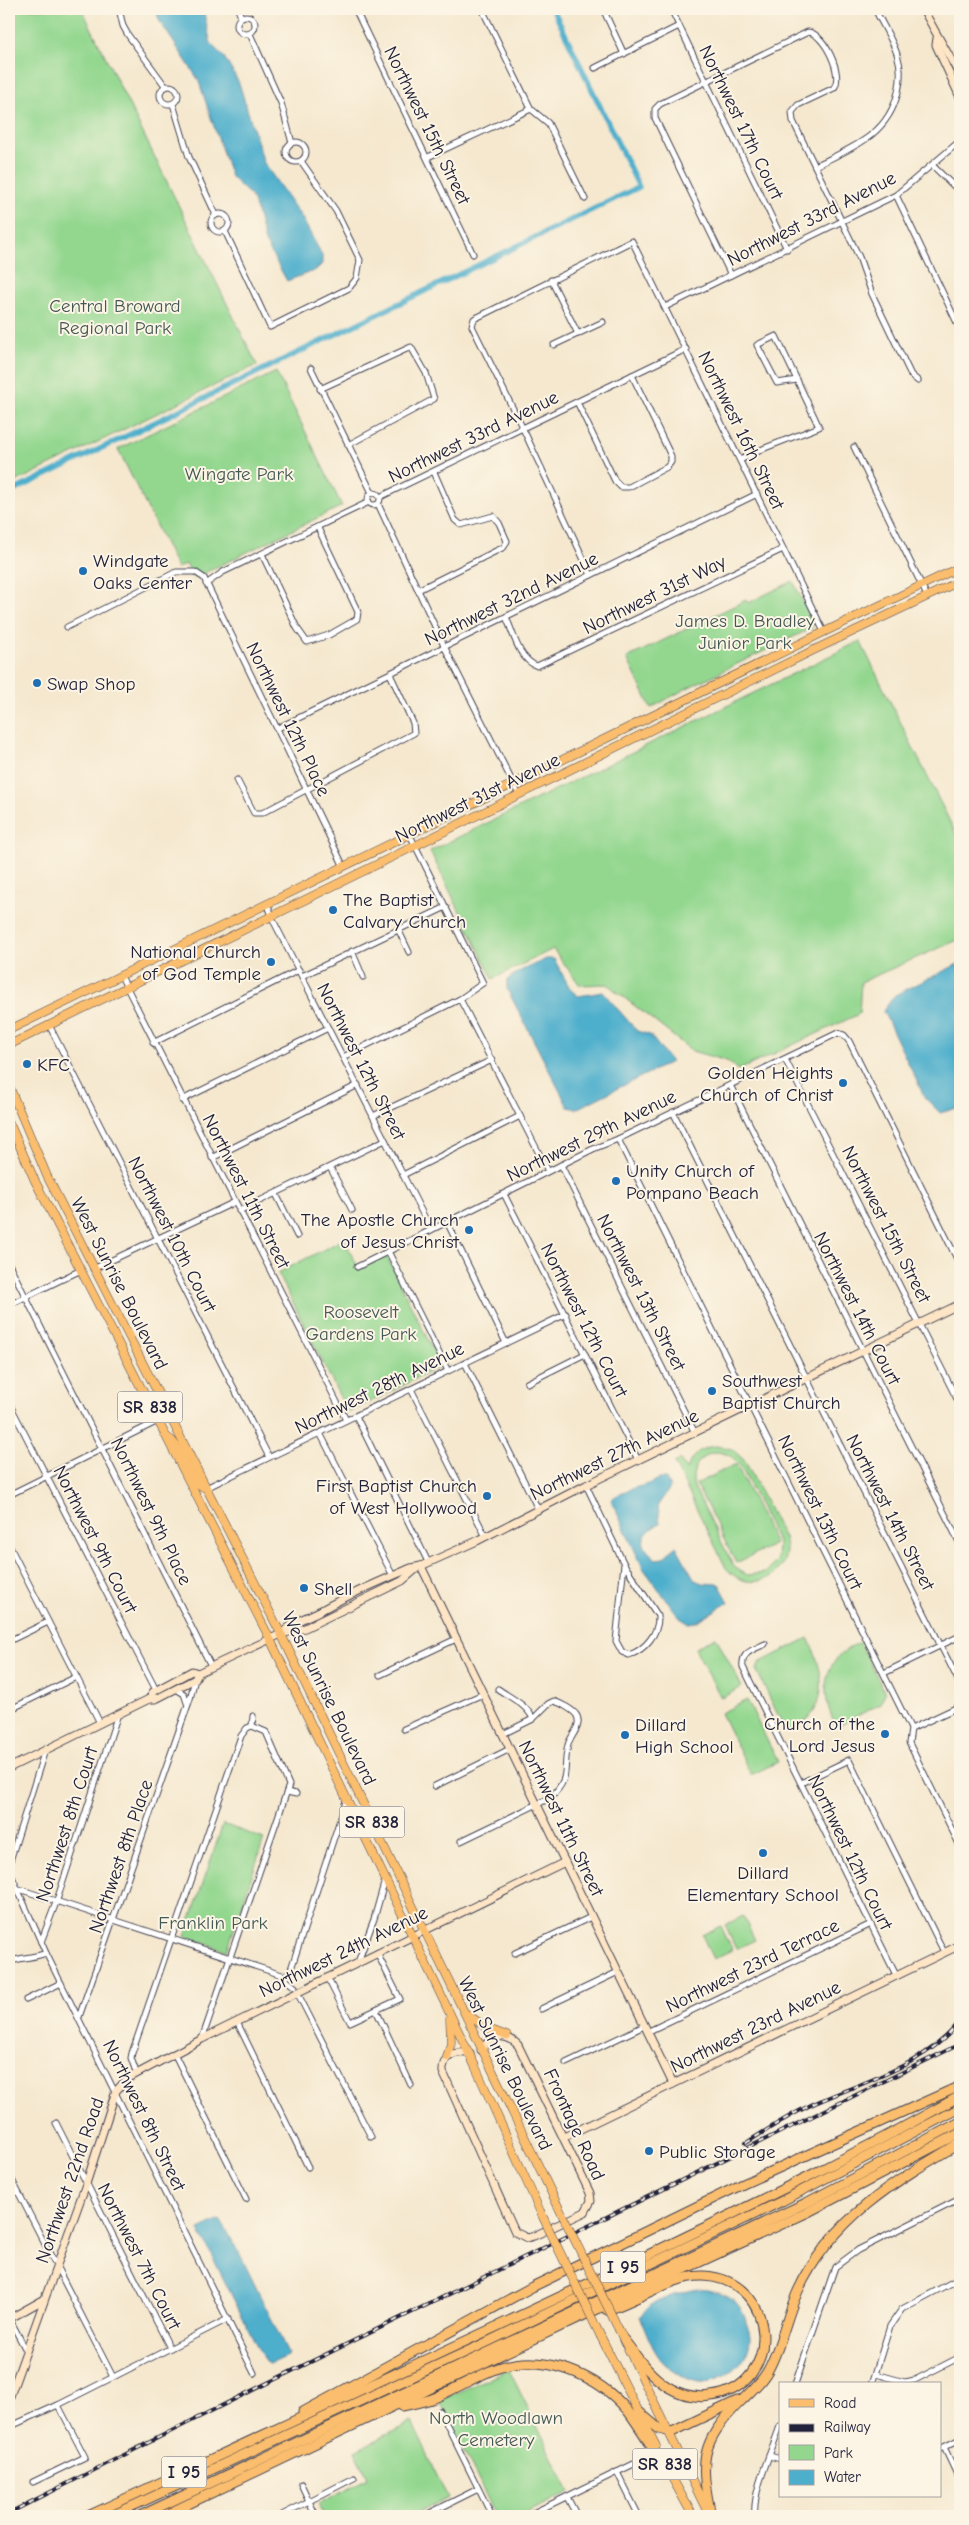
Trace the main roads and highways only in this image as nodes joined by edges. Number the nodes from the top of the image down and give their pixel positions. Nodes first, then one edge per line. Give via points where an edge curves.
1 (960, 567) edge
2 (959, 583) edge
3 (824, 632) junction
4 (816, 649) junction
5 (344, 867) junction
6 (331, 887) junction
7 (9, 1030) edge
8 (9, 1045) edge
9 (9, 1086) edge
10 (9, 1122) edge
11 (11, 1133) edge
12 (73, 1255) junction
13 (93, 1269) junction
14 (81, 1270) junction
15 (99, 1280) junction
16 (166, 1436) junction
17 (206, 1488) junction
18 (449, 2011) junction
19 (463, 2012) junction
20 (507, 2036) road end
21 (447, 2057) road end
22 (960, 2086) edge
23 (960, 2096) edge
24 (960, 2108) edge
25 (960, 2122) edge
26 (960, 2133) edge
27 (960, 2143) edge
28 (586, 2261) junction
29 (568, 2269) junction
30 (578, 2318) junction
31 (624, 2340) junction
32 (748, 2394) junction
33 (382, 2411) junction
34 (638, 2411) junction
35 (280, 2427) junction
36 (668, 2432) junction
37 (668, 2471) junction
38 (88, 2516) edge
39 (111, 2516) edge
40 (140, 2516) edge
41 (163, 2516) edge
42 (693, 2516) edge
43 (710, 2516) edge

1 - 3 main road, Northwest 31st Avenue
2 - 4 main road, Northwest 31st Avenue
3 - 4 main road via 822,643
3 - 5 main road, Northwest 31st Avenue
4 - 6 main road, Northwest 31st Avenue
5 - 6 main road
5 - 7 main road, Northwest 31st Avenue
6 - 8 main road, Northwest 31st Avenue
9 - 13 main road, West Sunrise Boulevard / SR 838 via 47,1176
10 - 11 main road, West Sunrise Boulevard / SR 838
11 - 12 main road, West Sunrise Boulevard / SR 838
12 - 13 main road via 84,1266
12 - 14 main road, West Sunrise Boulevard / SR 838
13 - 15 main road, West Sunrise Boulevard / SR 838
14 - 15 main road via 90,1272
14 - 16 main road, West Sunrise Boulevard / SR 838
15 - 17 main road, West Sunrise Boulevard / SR 838
16 - 17 main road via 176,1444 194,1480
16 - 18 main road, West Sunrise Boulevard / SR 838 via 270,1639
17 - 19 main road, West Sunrise Boulevard / SR 838 via 281,1634
18 - 21 main road via 451,2035
18 - 29 main road, West Sunrise Boulevard / SR 838, bridge
19 - 20 main road
19 - 28 main road, West Sunrise Boulevard / SR 838, bridge
22 - 28 highway via 743,2184
23 - 35 highway, I 95 via 859,2152 768,2197
24 - 39 highway via 794,2195
25 - 40 highway via 806,2204
26 - 30 highway, I 95 via 806,2213
27 - 32 highway via 880,2192 834,2235 797,2292 766,2374
28 - 29 highway
28 - 31 main road, West Sunrise Boulevard / SR 838, bridge
29 - 34 main road, West Sunrise Boulevard / SR 838, bridge
29 - 35 highway via 321,2400
30 - 31 highway via 622,2306 683,2279 705,2276 730,2282 746,2293 758,2310 764,2337 759,2359 746,2379 726,2392 701,2397 683,2394 662,2382
30 - 33 highway, I 95
31 - 36 main road, West Sunrise Boulevard / SR 838
32 - 36 highway via 682,2429
32 - 43 highway via 721,2422 710,2440 704,2478
33 - 37 highway via 431,2399 504,2366 526,2363 554,2366 590,2380 618,2401
33 - 41 highway, I 95
34 - 36 highway via 654,2426
34 - 37 main road, West Sunrise Boulevard / SR 838
35 - 38 highway, I 95
36 - 43 main road, West Sunrise Boulevard / SR 838
37 - 42 main road, West Sunrise Boulevard / SR 838

